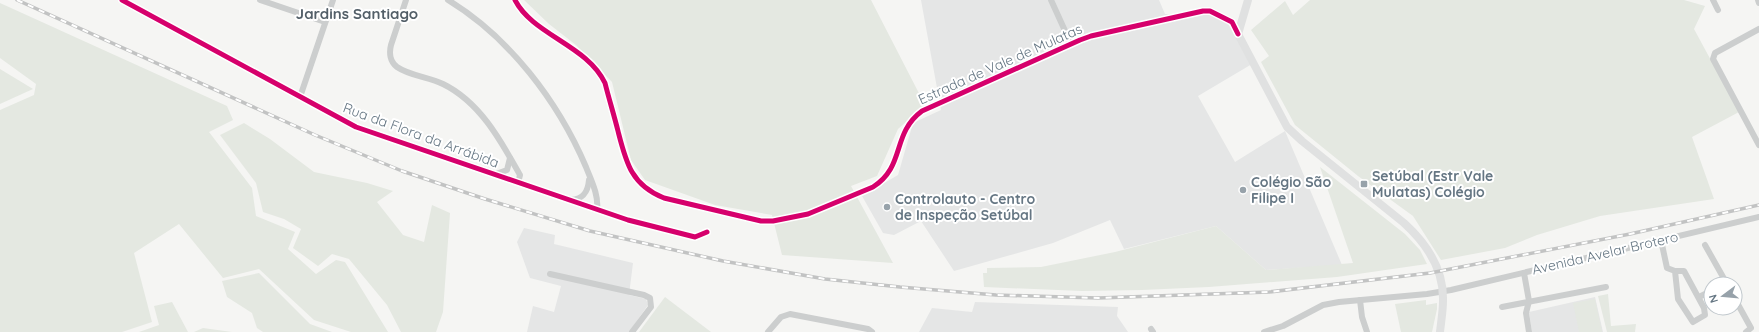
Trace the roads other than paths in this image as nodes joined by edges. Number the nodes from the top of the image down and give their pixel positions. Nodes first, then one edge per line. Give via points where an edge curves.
1 (122, 0) edge
2 (260, 0) edge
3 (333, 0) edge
4 (406, 0) edge
5 (448, 0) edge
6 (516, 0) edge
7 (1051, 0) edge
8 (1248, 0) edge
9 (1713, 0) edge
10 (1758, 0) edge
11 (1759, 3) edge
12 (1718, 10) dead end
13 (325, 22) junction
14 (1759, 29) edge
15 (1238, 34) junction
16 (1071, 44) junction
17 (300, 97) junction
18 (1759, 145) edge
19 (510, 156) junction
20 (495, 174) junction
21 (590, 176) junction
22 (518, 183) junction
23 (567, 199) junction
24 (597, 210) junction
25 (1759, 217) edge
26 (707, 232) dead end
27 (1661, 240) junction
28 (1705, 245) dead end
29 (1675, 271) junction
30 (1524, 273) junction
31 (550, 274) dead end
32 (1722, 276) edge
33 (1606, 287) dead end
34 (1703, 295) edge
35 (1699, 297) junction
36 (1360, 300) junction
37 (1529, 301) junction
38 (1502, 307) dead end
39 (1743, 313) edge
40 (1752, 330) edge
41 (632, 332) edge
42 (768, 332) edge
43 (872, 332) edge
44 (1264, 332) edge
45 (1367, 332) edge
46 (1439, 332) edge
47 (1529, 332) edge
48 (1746, 332) edge

1 - 17 street, Rua da Flora da Arrábida
2 - 13 street
3 - 13 street
4 - 19 street via 391,45 392,61 402,70 441,83 461,95 480,113
5 - 21 street via 496,38 529,75 562,122
6 - 16 street, Estrada de Vale de Mulatas via 526,15 586,58 602,76 625,160 642,186 664,198 761,221 802,216 873,187 891,170 904,131 922,111
7 - 16 street
8 - 15 main road
9 - 12 street
10 - 11 street
13 - 17 street
14 - 18 street via 1715,53 1713,58
15 - 16 street, Estrada de Vale de Mulatas via 1232,22 1210,11 1091,36
15 - 46 main road, Estrada de Vale de Mulatas via 1286,124 1302,142 1380,203 1422,242 1441,278 1444,298
17 - 20 street, Rua da Flora da Arrábida via 356,127
19 - 20 street via 507,170
19 - 22 street via 520,175
20 - 22 street, Rua da Flora da Arrábida
21 - 23 street via 586,193 578,199
21 - 24 street via 598,201
22 - 23 street, Rua da Flora da Arrábida
23 - 24 street, Rua da Flora da Arrábida
24 - 26 street, Rua da Flora da Arrábida via 695,237
25 - 27 street, Avenida Avelar Brotero
27 - 29 street via 1667,268
27 - 30 street, Avenida Avelar Brotero
28 - 32 street
29 - 35 street via 1684,271
29 - 35 street via 1678,300 1693,322 1705,315
30 - 36 street, Avenida Avelar Brotero via 1435,293
30 - 37 street
31 - 41 street via 650,298 651,307
33 - 37 street
34 - 35 street
36 - 44 street, Avenida Avelar Brotero via 1323,305 1283,326
36 - 45 street
37 - 38 street
37 - 47 street via 1526,313
39 - 40 street
40 - 48 street
42 - 43 street via 781,317 790,314 868,329

